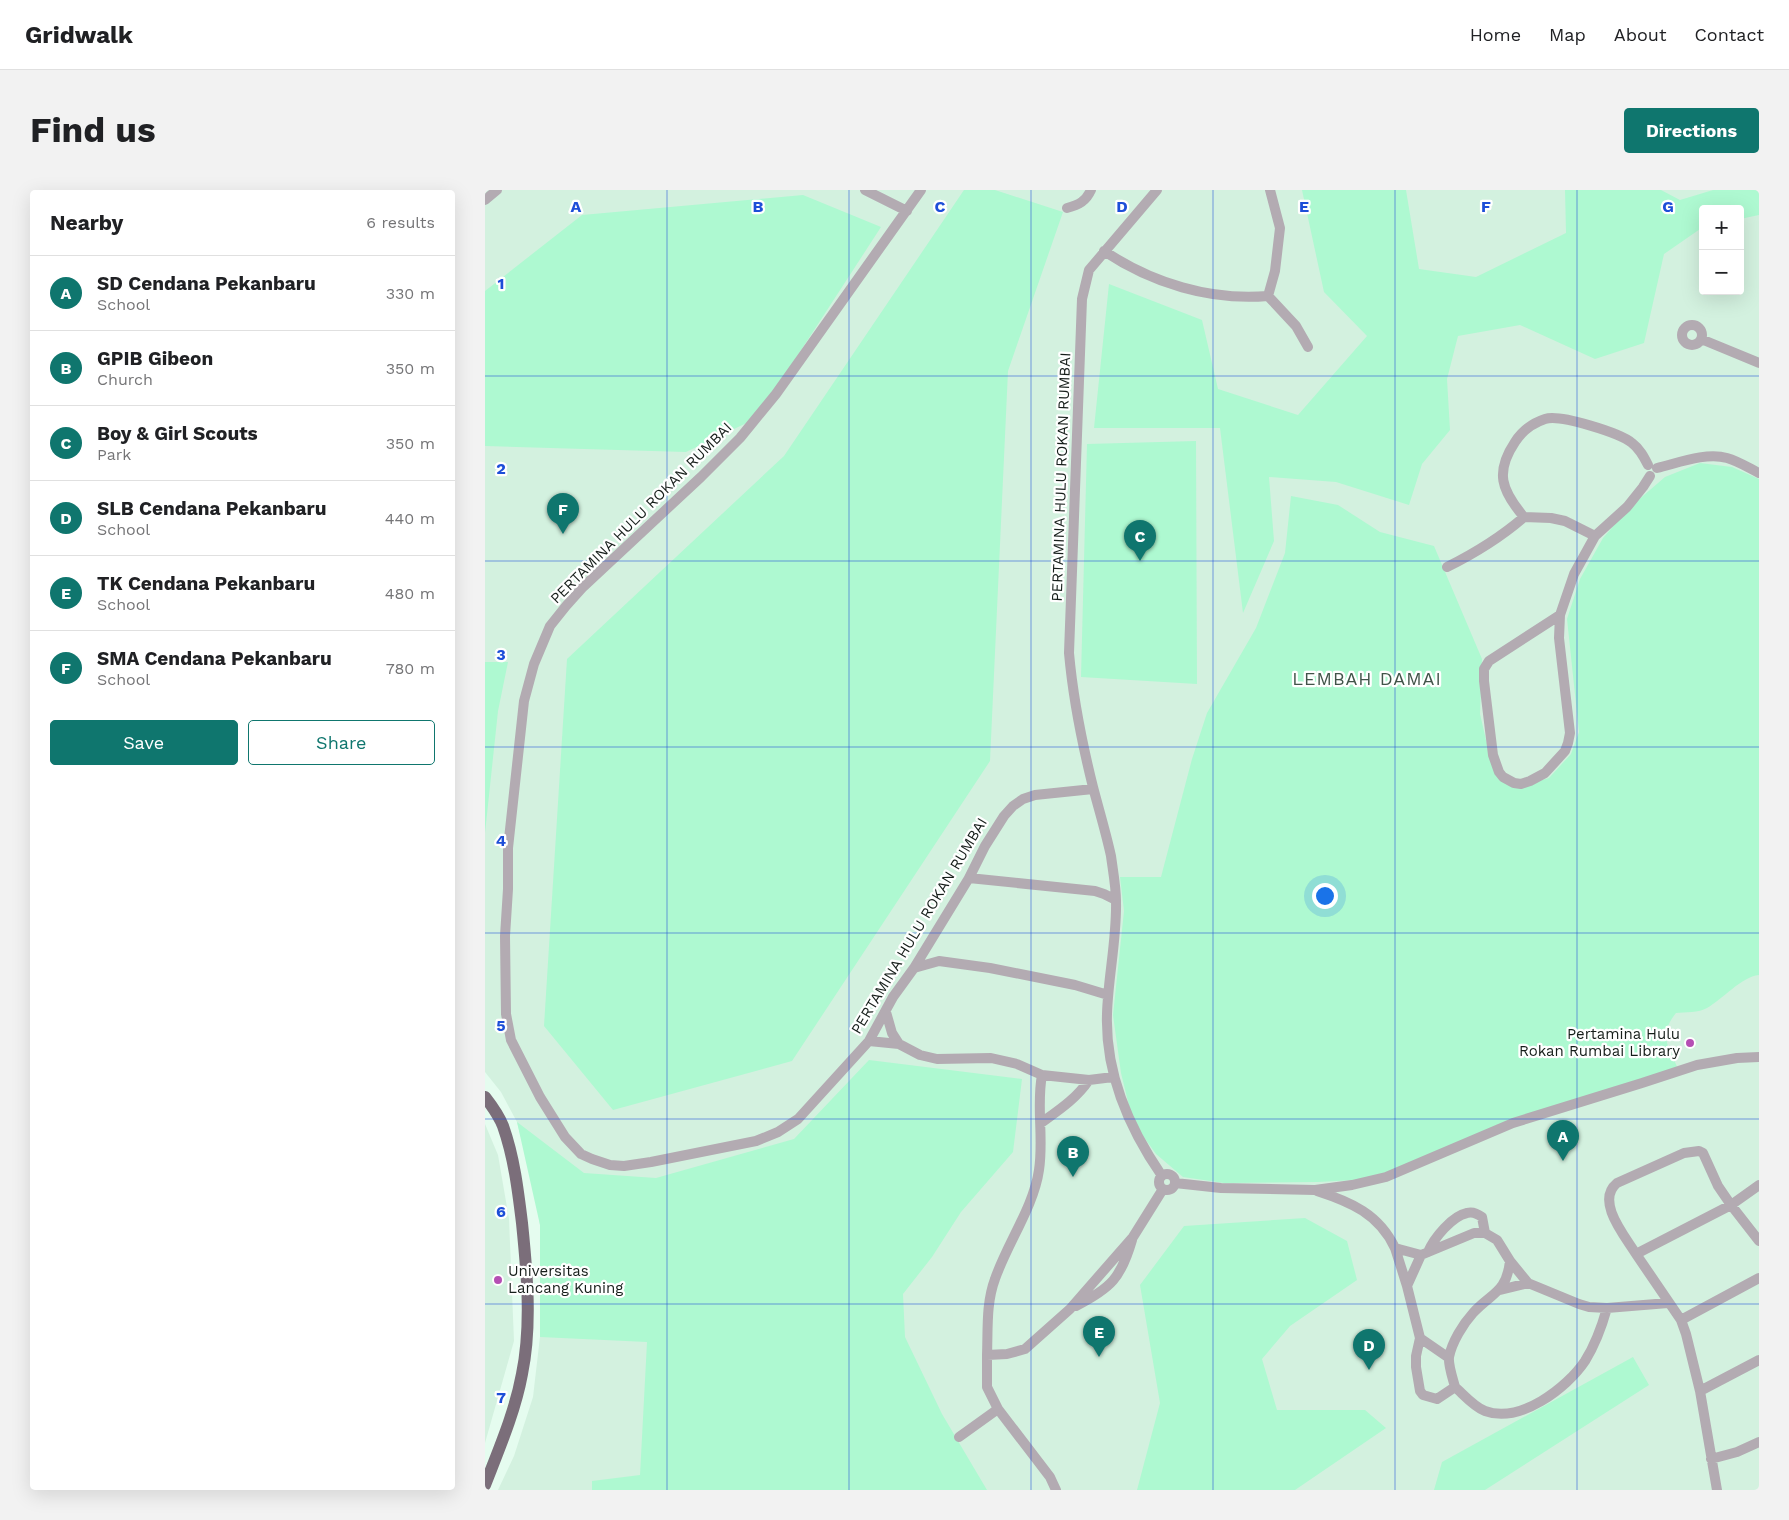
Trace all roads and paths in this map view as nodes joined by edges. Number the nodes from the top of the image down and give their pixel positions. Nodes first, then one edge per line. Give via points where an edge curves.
1 (497, 190) edge
2 (865, 190) edge
3 (921, 190) edge
4 (1091, 190) edge
5 (1157, 190) edge
6 (1270, 190) edge
7 (485, 200) edge
8 (1067, 208) dead end
9 (907, 211) junction
10 (1104, 250) junction
11 (1268, 296) junction
12 (1701, 339) dead end
13 (1308, 347) dead end
14 (1759, 363) edge
15 (1652, 469) junction
16 (1759, 473) edge
17 (1524, 516) junction
18 (1595, 536) junction
19 (1447, 567) dead end
20 (1559, 615) junction
21 (1093, 789) junction
22 (969, 878) junction
23 (1116, 900) junction
24 (927, 944) junction
25 (939, 961) junction
26 (914, 968) junction
27 (1108, 995) junction
28 (885, 1012) junction
29 (869, 1041) junction
30 (899, 1044) junction
31 (1759, 1057) edge
32 (1042, 1075) junction
33 (1113, 1077) junction
34 (1089, 1080) junction
35 (485, 1097) edge
36 (1041, 1123) junction
37 (1162, 1176) junction
38 (1175, 1183) junction
39 (1759, 1184) edge
40 (1163, 1189) junction
41 (1315, 1190) junction
42 (1731, 1205) junction
43 (1485, 1233) junction
44 (1133, 1237) junction
45 (1759, 1241) edge
46 (1395, 1248) junction
47 (1424, 1253) junction
48 (1637, 1254) junction
49 (1510, 1261) junction
50 (1759, 1278) edge
51 (1528, 1283) junction
52 (1407, 1286) junction
53 (1500, 1290) junction
54 (1668, 1303) junction
55 (1607, 1308) junction
56 (1070, 1309) junction
57 (1681, 1320) junction
58 (1420, 1338) junction
59 (987, 1354) junction
60 (1449, 1358) junction
61 (1759, 1360) edge
62 (1455, 1387) junction
63 (1700, 1391) junction
64 (998, 1409) junction
65 (959, 1437) dead end
66 (1759, 1442) edge
67 (1711, 1459) junction
68 (485, 1486) edge
69 (1056, 1490) edge
70 (1717, 1490) edge

1 - 7 street
2 - 9 street
3 - 9 street, PERTAMINA HULU ROKAN RUMBAI
4 - 8 street via 1076,206
5 - 10 street, PERTAMINA HULU ROKAN RUMBAI
6 - 11 street via 1281,228
9 - 29 street, PERTAMINA HULU ROKAN RUMBAI via 776,394 740,438 583,587 550,626 534,664 524,701 509,848 505,956 506,1014 511,1040 540,1097 565,1137 581,1154 610,1165 624,1166 756,1141 798,1119
10 - 11 street via 1120,261 1173,285 1231,297
10 - 21 street, PERTAMINA HULU ROKAN RUMBAI via 1089,270 1082,299 1069,653 1075,704
11 - 13 street via 1296,326
12 - 14 street
15 - 16 street via 1716,456 1733,460
15 - 17 street via 1631,442 1576,422 1547,418 1531,425 1517,438 1502,468 1504,486
15 - 18 street via 1627,507
17 - 18 street via 1565,521
17 - 19 street via 1502,535
18 - 20 street via 1574,574
20 - 20 street via 1570,733 1568,743 1545,773 1521,784 1514,783 1499,772 1493,755 1484,669 1489,661
21 - 22 street, PERTAMINA HULU ROKAN RUMBAI via 1035,795 1013,806 997,826
21 - 23 street, PERTAMINA HULU ROKAN RUMBAI via 1111,856
22 - 23 street via 1095,891
22 - 24 street, PERTAMINA HULU ROKAN RUMBAI
23 - 27 street, PERTAMINA HULU ROKAN RUMBAI
24 - 25 street
24 - 26 street, PERTAMINA HULU ROKAN RUMBAI
25 - 26 street
25 - 27 street via 1024,974
26 - 28 street, PERTAMINA HULU ROKAN RUMBAI
27 - 33 street, PERTAMINA HULU ROKAN RUMBAI via 1108,1045
28 - 29 street, PERTAMINA HULU ROKAN RUMBAI
28 - 30 street
29 - 30 street
30 - 32 street via 920,1055 937,1059 991,1058 1017,1064
31 - 41 street via 1688,1068 1513,1123 1386,1177
32 - 34 street
32 - 36 street via 1039,1088
33 - 34 street
33 - 37 street, PERTAMINA HULU ROKAN RUMBAI via 1129,1119
34 - 36 street via 1072,1101
35 - 68 main road via 503,1127 518,1189 527,1309 526,1349 517,1397
36 - 59 street via 1039,1170 1029,1203 992,1288
37 - 38 street via 1171,1175
37 - 40 street via 1159,1183
38 - 40 street via 1171,1189
38 - 41 street via 1221,1188
39 - 42 street
40 - 44 street
41 - 46 street via 1361,1209 1381,1225
42 - 45 street
42 - 48 street
42 - 48 street via 1699,1151 1684,1153 1617,1183 1609,1192 1609,1204
43 - 47 street via 1474,1233
43 - 47 street via 1482,1217 1467,1213 1454,1220
43 - 49 street via 1497,1240
44 - 56 street
44 - 56 street via 1127,1256 1110,1285
46 - 47 street
46 - 52 street
47 - 52 street
48 - 54 street
49 - 51 street
49 - 53 street
50 - 57 street
51 - 53 street
51 - 55 street via 1579,1304
52 - 58 street
53 - 60 street via 1462,1326
54 - 55 street
54 - 57 street
55 - 62 street via 1603,1324 1584,1362 1556,1392 1540,1402 1523,1410 1493,1413 1476,1406
56 - 59 street via 1025,1349 1007,1354
57 - 63 street
58 - 60 street
58 - 62 street via 1416,1356 1420,1391 1437,1399
59 - 64 street via 987,1387
60 - 62 street
61 - 63 street
63 - 67 street
64 - 65 street
64 - 69 street via 1050,1477
66 - 67 street
67 - 70 street

